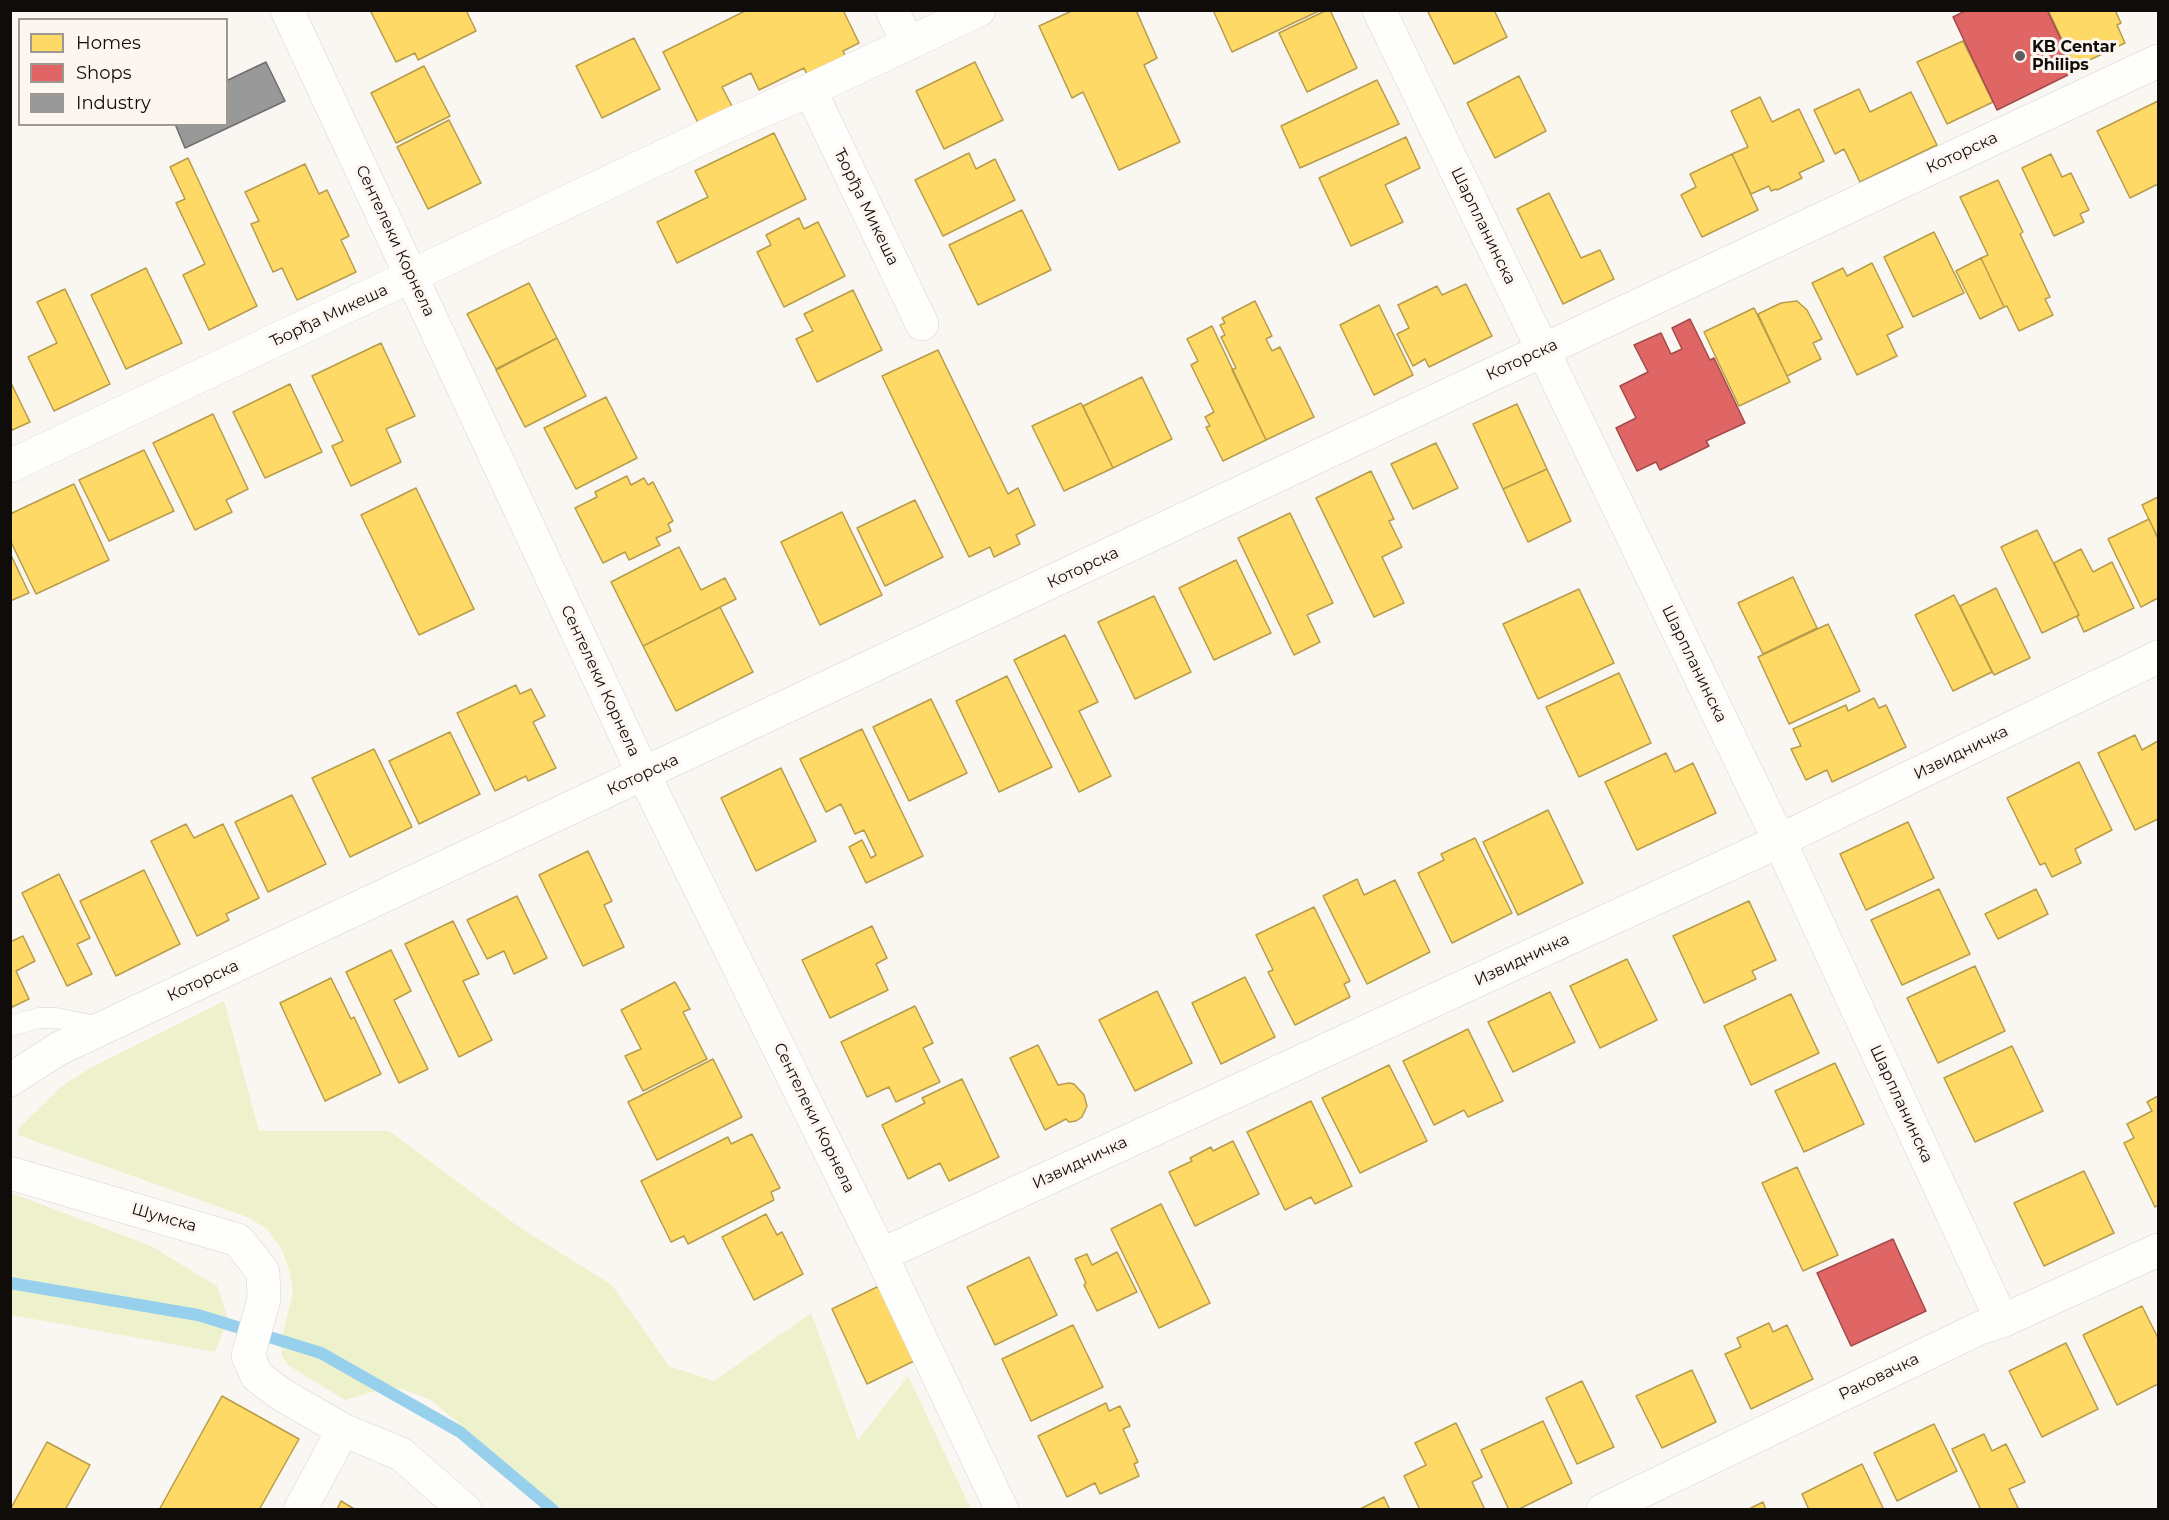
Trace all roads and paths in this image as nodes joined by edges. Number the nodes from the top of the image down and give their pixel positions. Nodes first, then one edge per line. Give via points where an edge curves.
1 (287, 10) edge
2 (892, 10) edge
3 (979, 10) edge
4 (1379, 10) edge
5 (908, 44) junction
6 (2158, 61) edge
7 (810, 90) junction
8 (412, 277) junction
9 (922, 324) dead end
10 (1543, 349) junction
11 (10, 466) edge
12 (2158, 657) edge
13 (644, 775) junction
14 (1779, 840) junction
15 (10, 1026) edge
16 (104, 1028) junction
17 (10, 1080) edge
18 (10, 1173) edge
19 (2158, 1250) edge
20 (881, 1255) junction
21 (2002, 1321) junction
22 (344, 1430) junction
23 (300, 1509) edge
24 (465, 1509) edge
25 (1002, 1509) edge
26 (1602, 1509) edge

1 - 8 street, Сентелеки Корнела
2 - 5 street
3 - 5 street, Ђорђа Микеша
4 - 10 street, Шарпланинска
5 - 7 street, Ђорђа Микеша
6 - 10 street, Которска
7 - 8 street, Ђорђа Микеша
7 - 9 street, Ђорђа Микеша
8 - 11 street, Ђорђа Микеша
8 - 13 street, Сентелеки Корнела
10 - 13 street, Которска
10 - 14 street, Шарпланинска
12 - 14 street, Извидничка
13 - 16 street, Которска
13 - 20 street, Сентелеки Корнела
14 - 20 street, Извидничка
14 - 21 street, Шарпланинска
15 - 16 lane via 56,1018
16 - 17 street, Которска via 58,1049
18 - 22 street, Шумска via 238,1240 263,1272 264,1299 248,1356 257,1376
19 - 21 street, Раковачка
20 - 25 street, Сентелеки Корнела
21 - 26 street, Раковачка via 1980,1328
22 - 23 street
22 - 24 street via 400,1454

